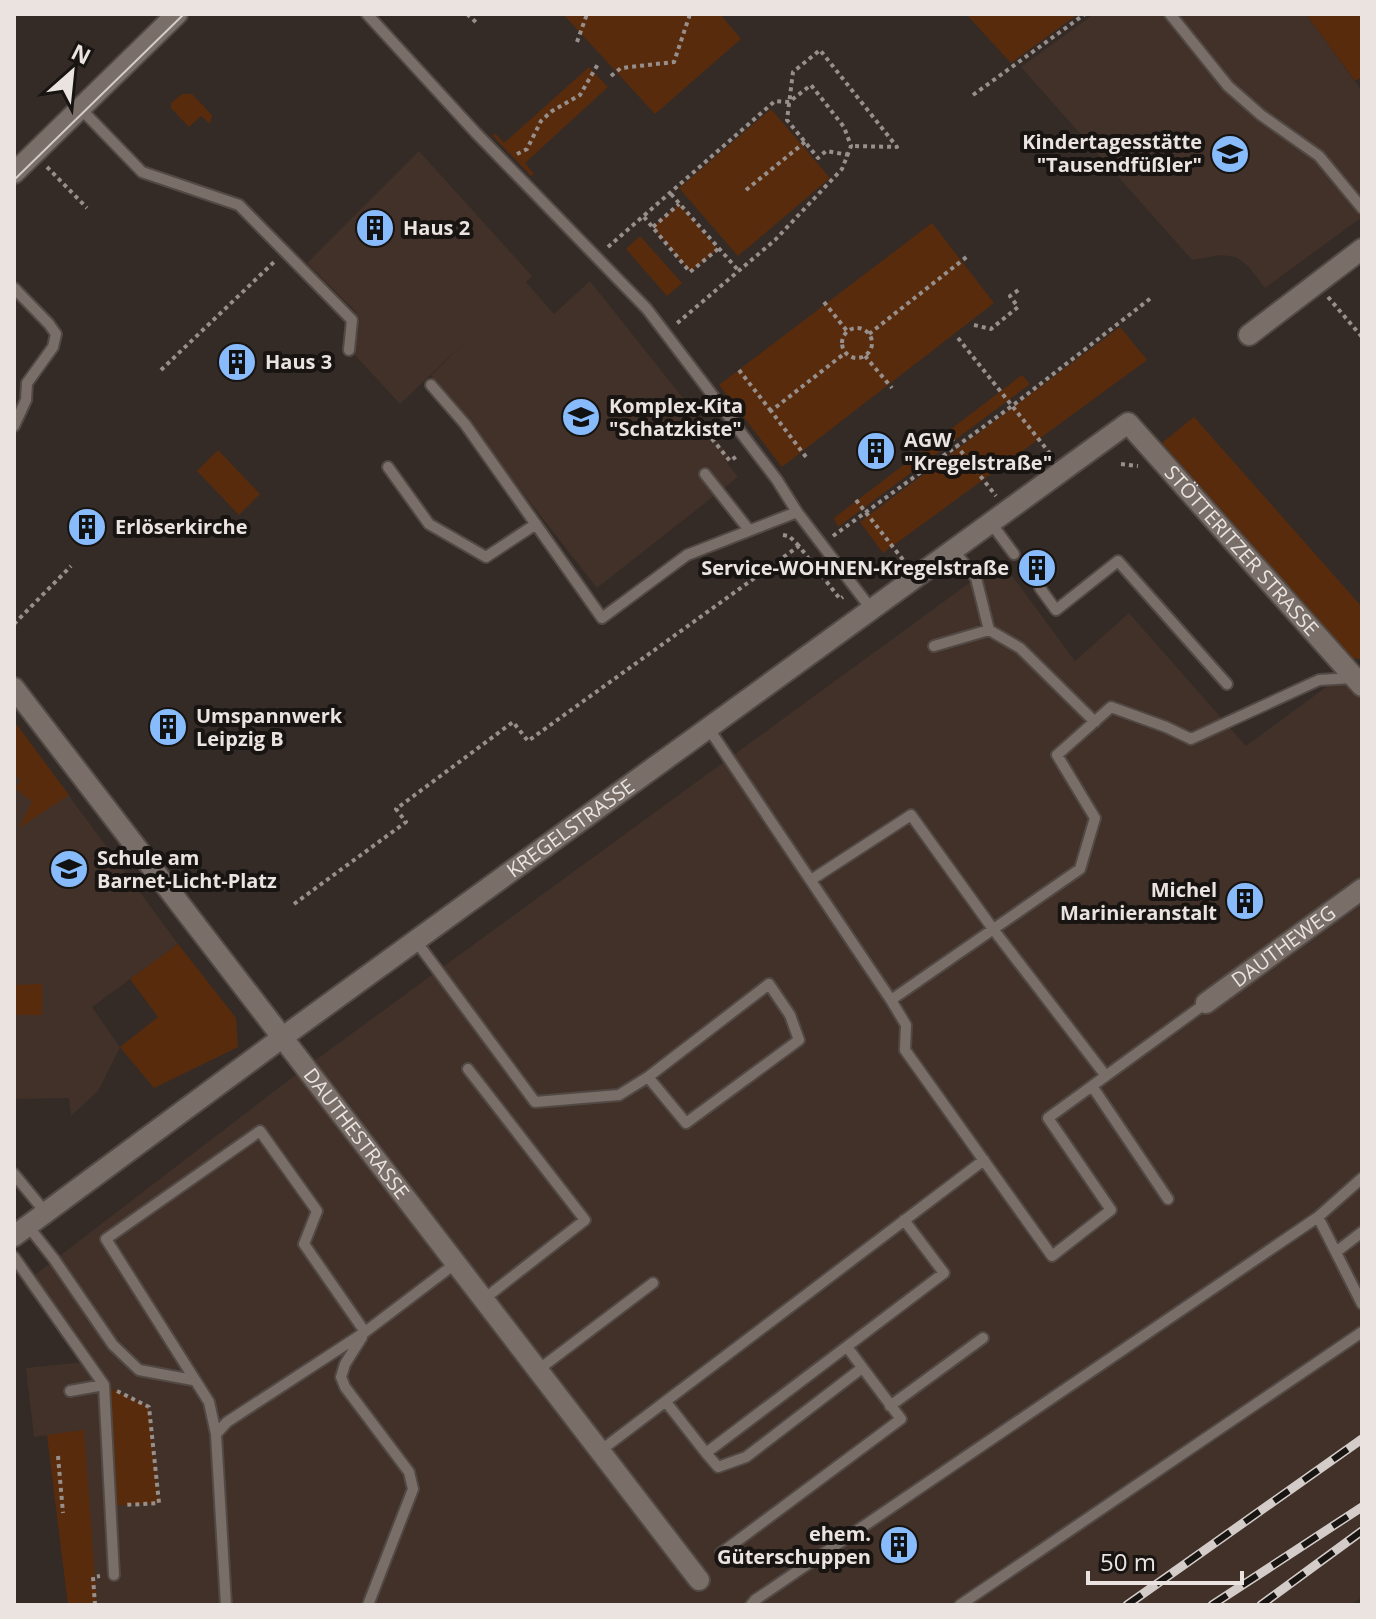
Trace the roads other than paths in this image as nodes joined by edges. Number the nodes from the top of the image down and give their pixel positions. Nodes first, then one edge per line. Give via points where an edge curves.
1 (177, 14) edge
2 (367, 14) edge
3 (1170, 14) edge
4 (80, 108) junction
5 (14, 173) edge
6 (1362, 208) edge
7 (1362, 249) edge
8 (14, 288) edge
9 (1249, 335) dead end
10 (349, 350) dead end
11 (431, 385) dead end
12 (1128, 423) joint
13 (14, 426) edge
14 (388, 467) dead end
15 (705, 474) dead end
16 (797, 512) junction
17 (999, 517) junction
18 (536, 524) junction
19 (749, 530) junction
20 (953, 550) junction
21 (1014, 554) dead end
22 (1040, 588) dead end
23 (872, 610) junction
24 (989, 630) junction
25 (934, 646) dead end
26 (1359, 678) edge
27 (1227, 684) dead end
28 (14, 688) edge
29 (1095, 722) junction
30 (709, 729) junction
31 (811, 880) junction
32 (1362, 889) edge
33 (993, 929) junction
34 (416, 941) junction
35 (891, 1000) junction
36 (1206, 1003) joint
37 (283, 1037) junction
38 (468, 1069) dead end
39 (1106, 1076) junction
40 (648, 1077) junction
41 (1092, 1086) junction
42 (984, 1160) junction
43 (14, 1174) edge
44 (1362, 1178) edge
45 (1168, 1199) dead end
46 (46, 1213) junction
47 (1318, 1217) junction
48 (904, 1220) junction
49 (21, 1231) edge
50 (1362, 1232) edge
51 (1336, 1252) junction
52 (14, 1257) edge
53 (456, 1263) junction
54 (653, 1283) dead end
55 (484, 1299) junction
56 (1362, 1304) edge
57 (365, 1332) junction
58 (1362, 1332) edge
59 (983, 1338) dead end
60 (847, 1347) junction
61 (862, 1368) junction
62 (538, 1370) junction
63 (193, 1380) junction
64 (104, 1385) junction
65 (70, 1391) dead end
66 (666, 1402) junction
67 (890, 1406) junction
68 (216, 1434) junction
69 (600, 1451) junction
70 (706, 1453) junction
71 (721, 1553) dead end
72 (114, 1575) dead end
73 (699, 1580) dead end
74 (226, 1605) edge
75 (368, 1605) edge
76 (751, 1605) edge
77 (960, 1605) edge

1 - 4 street
2 - 16 lane via 647,309
3 - 6 lane via 1228,86 1319,156
4 - 5 street
4 - 10 lane via 142,172 239,205 352,320
7 - 9 street
8 - 13 lane via 56,334 53,347 27,383
11 - 18 lane
12 - 17 street, KREGELSTRASSE
12 - 26 street, STÖTTERITZER STRASSE
14 - 18 lane via 429,524 486,557
15 - 19 lane
16 - 19 lane
16 - 23 lane
17 - 20 street, KREGELSTRASSE
17 - 21 lane
18 - 19 lane via 602,618 687,555
20 - 23 street, KREGELSTRASSE
20 - 24 lane via 976,578
22 - 27 lane via 1056,610 1118,561
23 - 30 street, KREGELSTRASSE
24 - 25 lane
24 - 29 lane via 1020,648
26 - 29 lane via 1319,680 1191,739 1111,707
28 - 37 street, DAUTHESTRASSE
29 - 33 lane via 1057,755 1095,818 1080,869
30 - 31 lane
30 - 34 street, KREGELSTRASSE
31 - 33 lane via 911,815
31 - 35 lane
32 - 36 street, DAUTHEWEG
33 - 35 lane
33 - 39 lane
34 - 37 street, KREGELSTRASSE
34 - 40 lane via 535,1102 619,1095
35 - 42 lane via 906,1025 905,1050
36 - 39 lane
37 - 46 street, KREGELSTRASSE
37 - 53 street, DAUTHESTRASSE
38 - 55 lane via 585,1220
39 - 41 lane
40 - 40 lane via 686,1123 799,1040 769,984
41 - 42 lane via 1048,1118 1111,1210 1052,1256
41 - 45 lane
42 - 48 lane
43 - 46 lane
44 - 47 lane
46 - 49 street, KREGELSTRASSE
47 - 51 lane
47 - 76 lane
48 - 60 lane via 944,1273
48 - 66 lane
49 - 63 lane via 54,1259 113,1345 139,1370
50 - 51 lane
51 - 56 lane
52 - 64 lane
53 - 55 street, DAUTHESTRASSE
53 - 57 lane
54 - 62 lane
55 - 62 street, DAUTHESTRASSE
57 - 63 lane via 304,1244 317,1211 260,1131 106,1239
57 - 68 lane
57 - 75 lane via 341,1377 409,1472 413,1489
58 - 77 lane
59 - 67 lane
60 - 61 lane
60 - 70 lane
61 - 67 lane
61 - 70 lane via 746,1457 718,1467
62 - 69 street, DAUTHESTRASSE
63 - 68 lane via 209,1402
64 - 65 lane
64 - 72 lane
66 - 69 lane
66 - 70 lane
67 - 71 lane via 901,1419
68 - 74 lane
69 - 73 street, DAUTHESTRASSE

